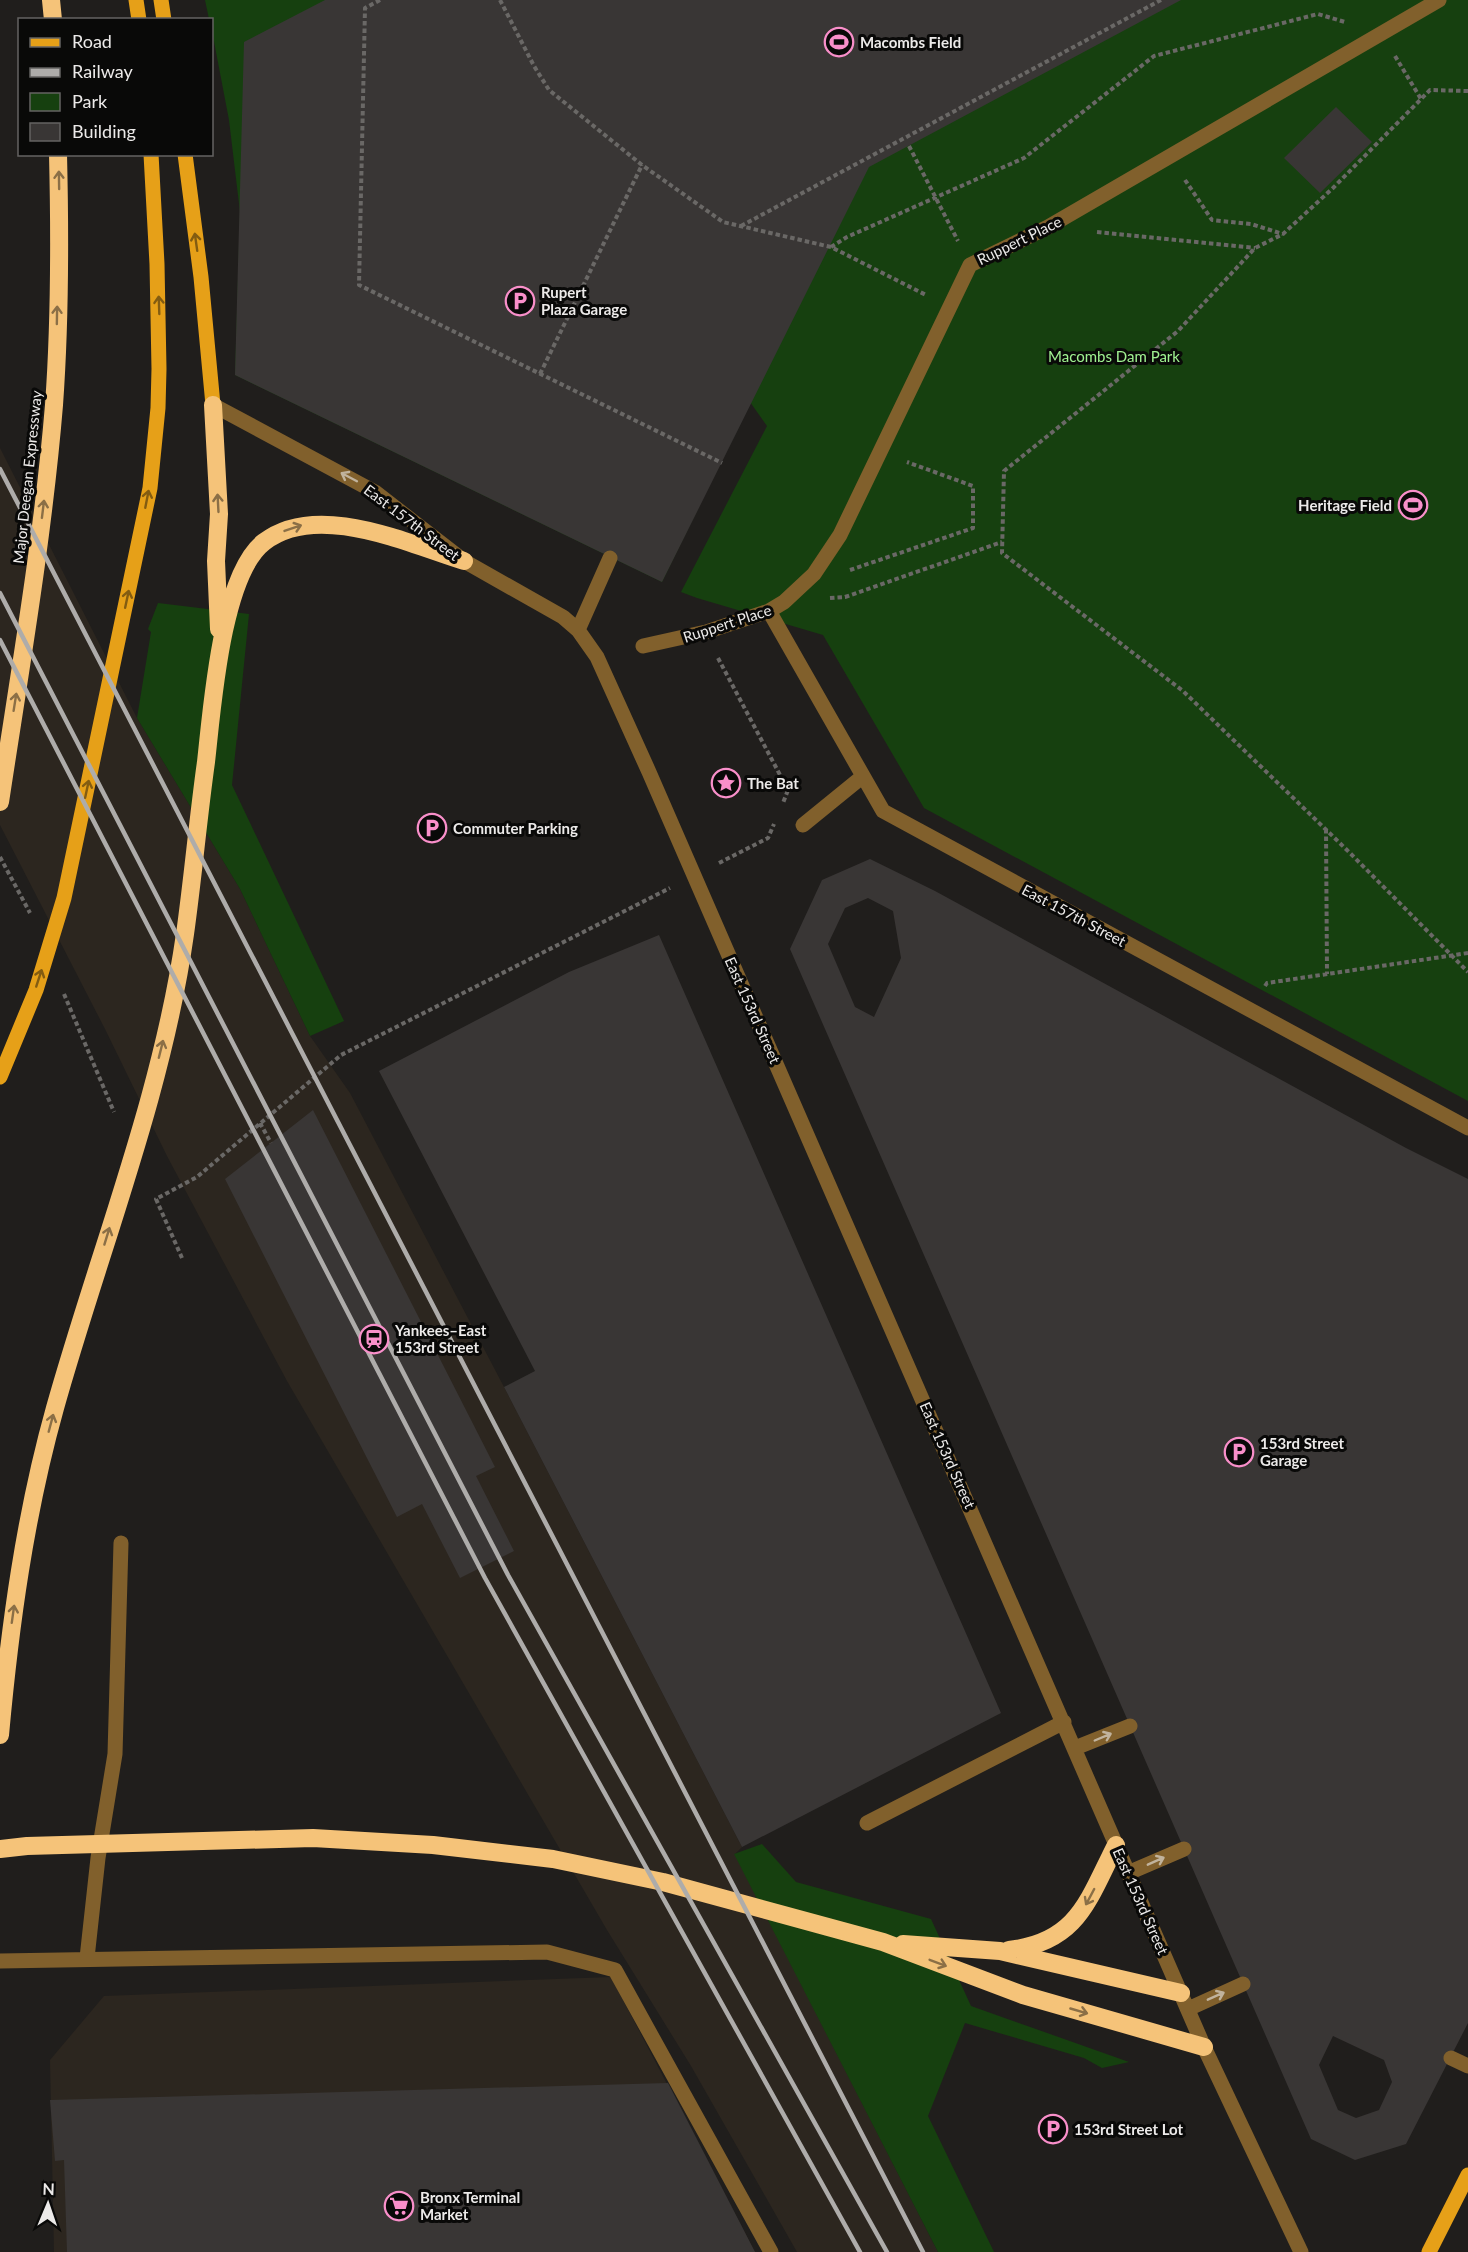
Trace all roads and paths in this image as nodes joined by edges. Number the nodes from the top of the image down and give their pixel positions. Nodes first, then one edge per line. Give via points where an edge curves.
1 (51, 0) edge
2 (136, 0) edge
3 (161, 0) edge
4 (380, 0) edge
5 (500, 0) edge
6 (1161, 0) edge
7 (1439, 0) edge
8 (53, 18) edge
9 (139, 18) edge
10 (164, 18) edge
11 (1382, 34) junction
12 (1401, 65) dead end
13 (1468, 91) edge
14 (1421, 99) junction
15 (909, 146) dead end
16 (58, 156) edge
17 (151, 156) edge
18 (185, 156) edge
19 (1170, 157) junction
20 (642, 165) junction
21 (741, 226) junction
22 (1048, 227) junction
23 (1283, 234) junction
24 (831, 247) junction
25 (1256, 248) junction
26 (970, 265) junction
27 (915, 288) dead end
28 (540, 374) junction
29 (213, 405) junction
30 (879, 451) junction
31 (722, 463) dead end
32 (1002, 542) junction
33 (610, 558) dead end
34 (464, 561) junction
35 (814, 574) junction
36 (784, 602) junction
37 (769, 611) junction
38 (578, 630) junction
39 (220, 645) junction
40 (643, 646) dead end
41 (597, 657) joint
42 (731, 685) dead end
43 (862, 777) junction
44 (0, 802) edge
45 (781, 807) dead end
46 (778, 816) dead end
47 (804, 825) dead end
48 (1326, 829) junction
49 (715, 865) dead end
50 (672, 887) dead end
51 (1468, 953) edge
52 (1452, 956) junction
53 (1468, 972) edge
54 (1327, 974) junction
55 (1251, 1011) junction
56 (0, 1077) edge
57 (260, 1123) junction
58 (1468, 1128) edge
59 (271, 1143) dead end
60 (182, 1258) dead end
61 (121, 1543) dead end
62 (1064, 1722) junction
63 (1130, 1725) dead end
64 (0, 1735) edge
65 (1075, 1748) junction
66 (867, 1823) dead end
67 (1116, 1845) junction
68 (0, 1847) edge
69 (1184, 1849) dead end
70 (1128, 1874) junction
71 (883, 1942) junction
72 (1000, 1951) junction
73 (87, 1958) junction
74 (0, 1961) edge
75 (1243, 1984) dead end
76 (1184, 2001) junction
77 (1204, 2047) junction
78 (1451, 2058) dead end
79 (1468, 2066) edge
80 (1468, 2175) edge
81 (771, 2252) edge
82 (1301, 2252) edge
83 (1429, 2252) edge

1 - 8 highway
2 - 9 main road
3 - 10 main road
4 - 28 path via 365,8 359,285
5 - 20 path via 549,90
6 - 21 path
7 - 11 street, Ruppert Place
11 - 19 street, Ruppert Place
11 - 24 path via 1318,14 1154,56 1024,158
12 - 14 path
13 - 14 path via 1430,90
14 - 23 path
15 - 26 path
44 -> 16 highway, Major Deegan Expressway via 48,470 55,391
56 -> 17 main road via 36,990 64,898 150,488 158,408 158,264
29 -> 18 main road
19 - 22 street, Ruppert Place
19 - 23 path via 1212,220 1251,224
20 - 21 path via 723,222
20 - 28 path
21 - 24 path
22 - 25 path
22 - 26 street, Ruppert Place
23 - 25 path
24 - 27 path
25 - 32 path via 1178,331 1004,471
26 - 30 street, Ruppert Place
28 - 31 path
34 -> 29 street, East 157th Street via 375,492
39 -> 29 highway
30 - 35 street, Ruppert Place via 840,535
30 - 35 path via 973,486 973,528 858,568
32 - 36 path via 845,597
32 - 48 path via 1002,553 1183,691
33 - 38 street
34 - 38 street, East 157th Street via 563,617
39 -> 34 highway via 248,562 261,544 303,524 354,527
35 - 36 street, Ruppert Place
36 - 37 street, Ruppert Place
37 - 40 street, Ruppert Place via 706,632
37 - 43 street, East 157th Street
38 - 41 street, East 157th Street
64 -> 39 highway via 17,1586 40,1466 152,1087 175,991
41 - 62 street, East 153rd Street
42 - 45 path via 788,790
43 - 47 street
43 - 55 street, East 157th Street via 883,811
46 - 49 path via 768,838
48 - 52 path
48 - 54 path
50 - 57 path via 341,1055
51 - 52 path
52 - 53 path
52 - 54 path
54 - 55 path via 1267,983
55 - 58 street, East 157th Street
57 - 59 path
57 - 60 path via 197,1177 156,1199
61 - 73 street via 115,1754
62 - 65 street, East 153rd Street
62 - 66 street
65 -> 63 street
65 - 67 street, East 153rd Street
67 - 70 street, East 153rd Street
67 -> 72 highway via 1087,1903 1069,1927 1043,1943
68 - 71 highway via 313,1838 492,1851 553,1859 663,1882
70 -> 69 street
70 - 76 street, East 153rd Street
71 - 72 highway
71 -> 77 highway via 1023,1995
72 - 76 highway
73 - 74 street
73 - 81 street via 547,1952 615,1970
76 -> 75 street
76 - 77 street, East 153rd Street
77 - 82 street, East 153rd Street
78 - 79 street
80 - 83 main road

